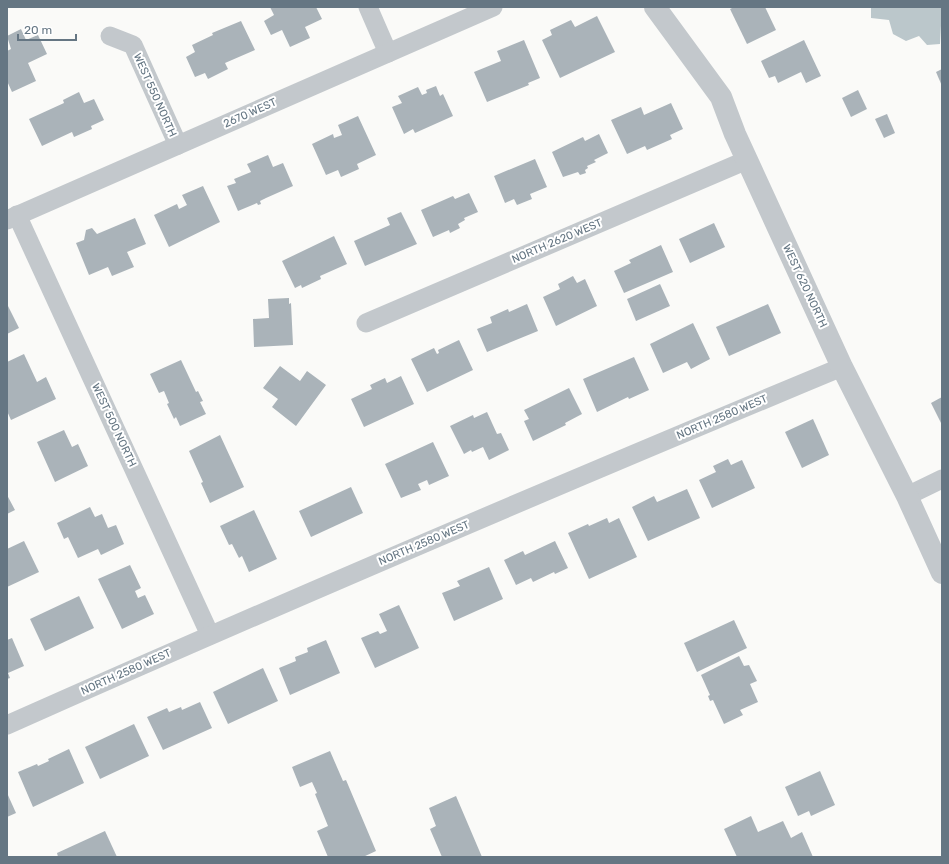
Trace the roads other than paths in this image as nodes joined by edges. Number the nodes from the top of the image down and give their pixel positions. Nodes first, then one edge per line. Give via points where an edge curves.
1 (368, 7) edge
2 (493, 7) edge
3 (655, 7) edge
4 (110, 36) dead end
5 (388, 53) junction
6 (178, 145) junction
7 (748, 160) junction
8 (12, 217) edge
9 (366, 323) dead end
10 (842, 367) junction
11 (942, 479) edge
12 (907, 496) junction
13 (942, 573) edge
14 (210, 635) junction
15 (7, 725) edge

1 - 5 street
2 - 5 street, 2670 WEST
3 - 7 street, WEST 620 NORTH via 721,97
4 - 6 street, WEST 550 NORTH via 133,45
5 - 6 street, 2670 WEST
6 - 8 street, 2670 WEST
7 - 9 street, NORTH 2620 WEST
7 - 10 street, WEST 620 NORTH
8 - 14 street, WEST 500 NORTH
10 - 12 street, WEST 620 NORTH
10 - 14 street, NORTH 2580 WEST
11 - 12 street
12 - 13 street, WEST 620 NORTH
14 - 15 street, NORTH 2580 WEST

